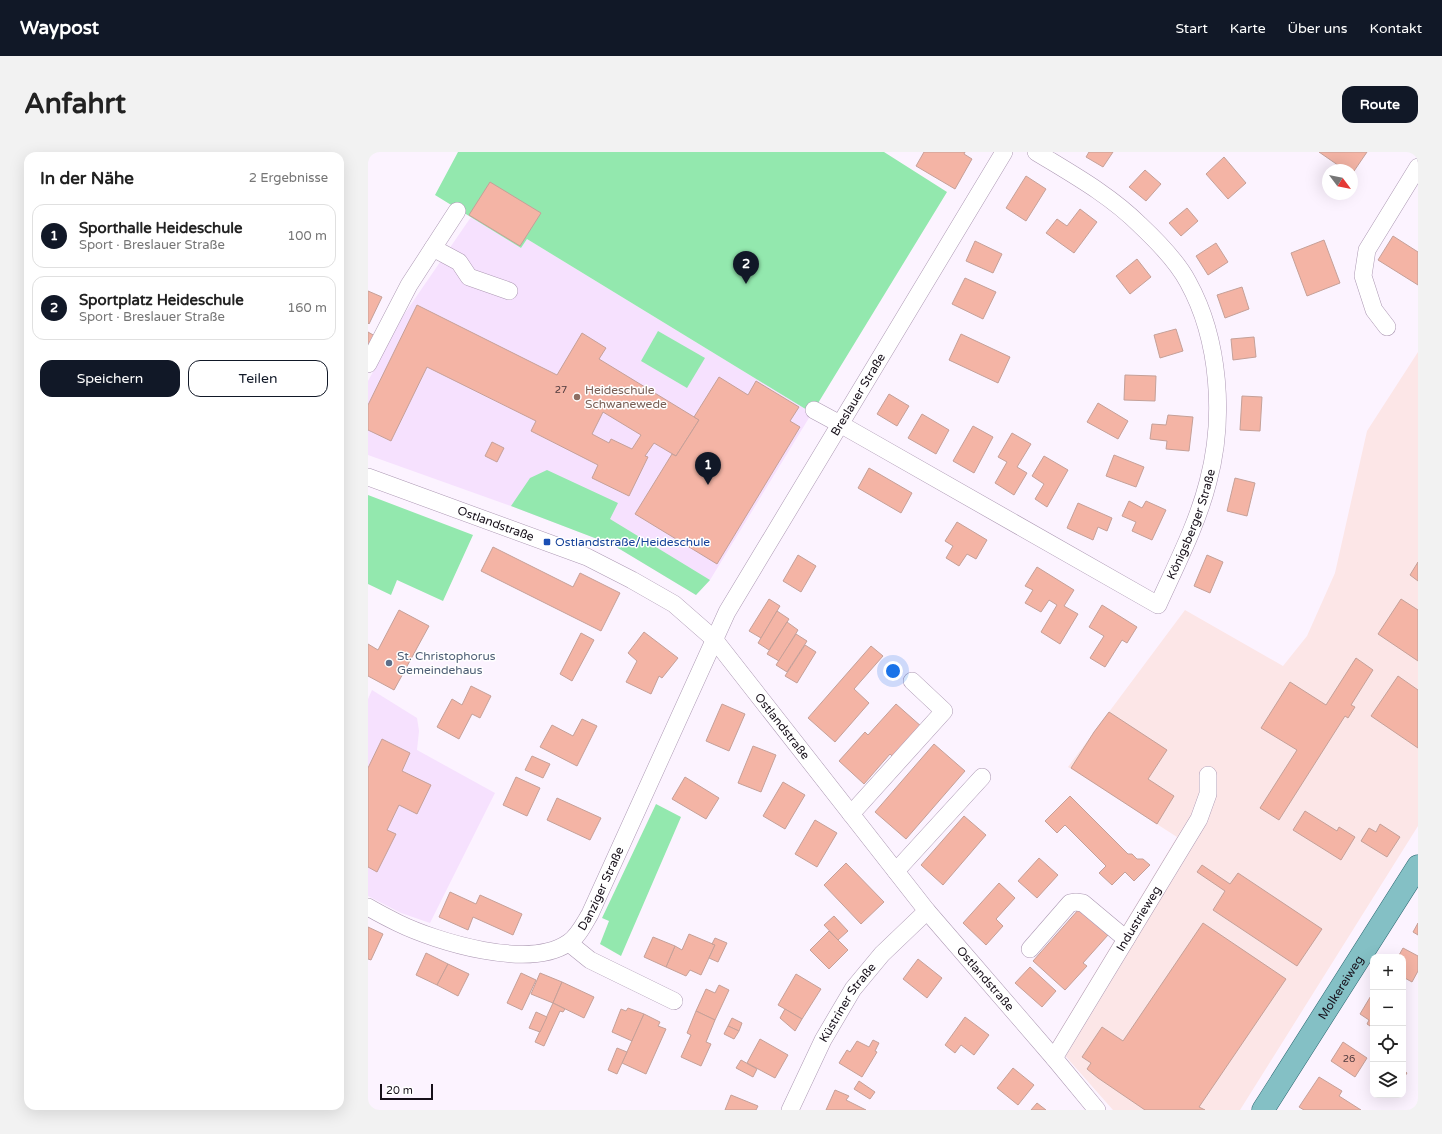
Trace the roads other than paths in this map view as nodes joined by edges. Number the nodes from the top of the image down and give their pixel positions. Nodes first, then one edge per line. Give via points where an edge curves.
1 (1004, 152) edge
2 (1036, 152) edge
3 (1418, 167) edge
4 (457, 211) dead end
5 (433, 248) junction
6 (509, 291) dead end
7 (1387, 327) dead end
8 (368, 364) edge
9 (814, 410) dead end
10 (840, 424) junction
11 (368, 477) edge
12 (714, 639) junction
13 (912, 682) dead end
14 (1208, 775) dead end
15 (982, 777) dead end
16 (851, 814) junction
17 (1418, 866) edge
18 (896, 871) junction
19 (368, 907) edge
20 (927, 911) junction
21 (1126, 939) junction
22 (569, 943) junction
23 (1030, 949) dead end
24 (674, 1001) dead end
25 (1054, 1058) junction
26 (790, 1110) edge
27 (1097, 1110) edge
28 (1263, 1110) edge

1 - 10 street, Breslauer Straße
2 - 10 street, Königsberger Straße via 1102,193 1139,224 1188,281 1208,332 1216,375 1217,419 1214,455 1200,510 1158,605
3 - 7 street via 1367,250 1363,276 1374,310
4 - 5 street
5 - 6 street via 459,262 469,277
5 - 8 street via 409,285
9 - 10 street
10 - 12 street, Breslauer Straße via 727,612
11 - 12 street, Ostlandstraße via 587,557 674,604
12 - 16 street, Ostlandstraße
12 - 22 street, Danziger Straße via 590,914
13 - 16 street via 944,711
14 - 21 street, Industrieweg via 1208,794 1199,820
15 - 18 street
16 - 18 street, Ostlandstraße
17 - 28 main road, Molkereiweg
18 - 20 street, Ostlandstraße
19 - 22 street, Danziger Straße via 398,923 434,937 486,951 529,955 553,951
20 - 25 street, Ostlandstraße
20 - 26 street, Küstriner Straße via 882,954 853,988 823,1040
21 - 23 street via 1082,903 1076,902 1070,903
21 - 25 street, Industrieweg
22 - 24 street via 590,960
25 - 27 street, Ostlandstraße

